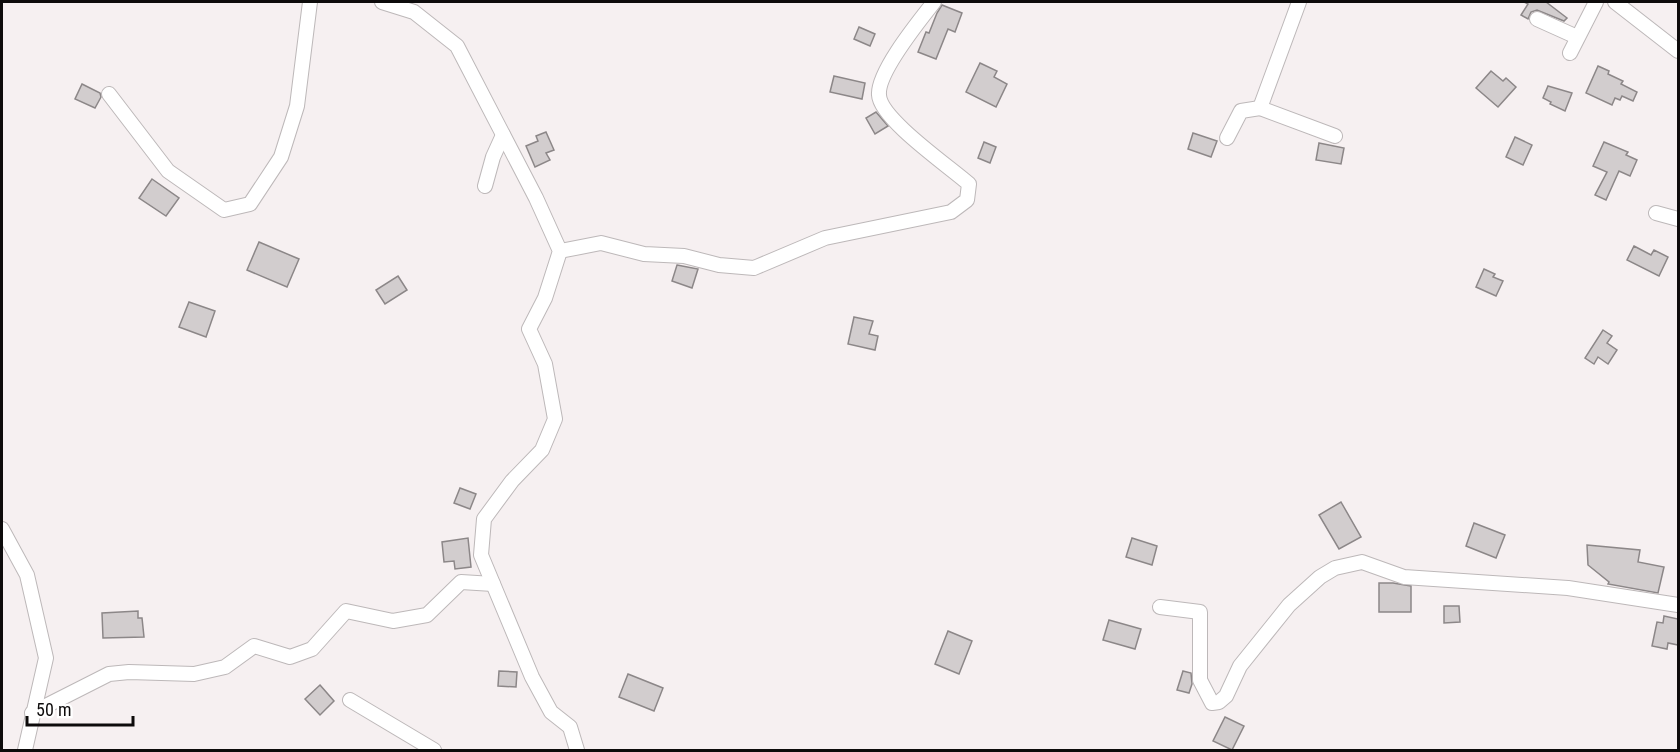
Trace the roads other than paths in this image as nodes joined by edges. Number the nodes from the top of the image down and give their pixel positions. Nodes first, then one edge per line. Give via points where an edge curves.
1 (310, 2) edge
2 (382, 2) edge
3 (934, 2) edge
4 (1299, 2) edge
5 (1596, 2) edge
6 (1615, 2) edge
7 (1537, 19) dead end
8 (1577, 37) junction
9 (1678, 51) edge
10 (1570, 53) dead end
11 (109, 94) dead end
12 (1260, 108) junction
13 (503, 135) junction
14 (1335, 136) dead end
15 (1227, 138) dead end
16 (485, 186) dead end
17 (1656, 213) dead end
18 (1678, 219) edge
19 (560, 251) junction
20 (2, 529) edge
21 (493, 584) junction
22 (1678, 605) edge
23 (1160, 607) dead end
24 (350, 700) dead end
25 (32, 713) junction
26 (25, 750) edge
27 (434, 750) edge
28 (577, 750) edge

1 - 11 street via 297,106 281,158 250,204 224,210 168,171
2 - 13 street via 414,12 457,46
3 - 19 street via 885,71 879,95 885,111 911,138 969,184 967,200 951,212 825,238 754,268 684,256 644,254 601,243
4 - 12 street
5 - 8 street
6 - 9 street
7 - 8 street
8 - 10 street
12 - 14 street
12 - 15 street via 1241,111
13 - 16 street
13 - 19 street
17 - 18 street
19 - 21 street via 545,298 529,329 545,364 555,419 542,450 484,519 481,555
20 - 25 street via 27,575 46,658
21 - 25 street via 461,582 427,615 393,621 346,611 312,649 290,657 254,646 225,667 194,674 108,674
21 - 28 street via 532,677 551,712 570,727
22 - 23 street via 1568,588 1404,577 1362,562 1335,568 1289,605 1240,666 1226,696 1212,704 1200,680 1200,612
24 - 27 street
25 - 26 street

